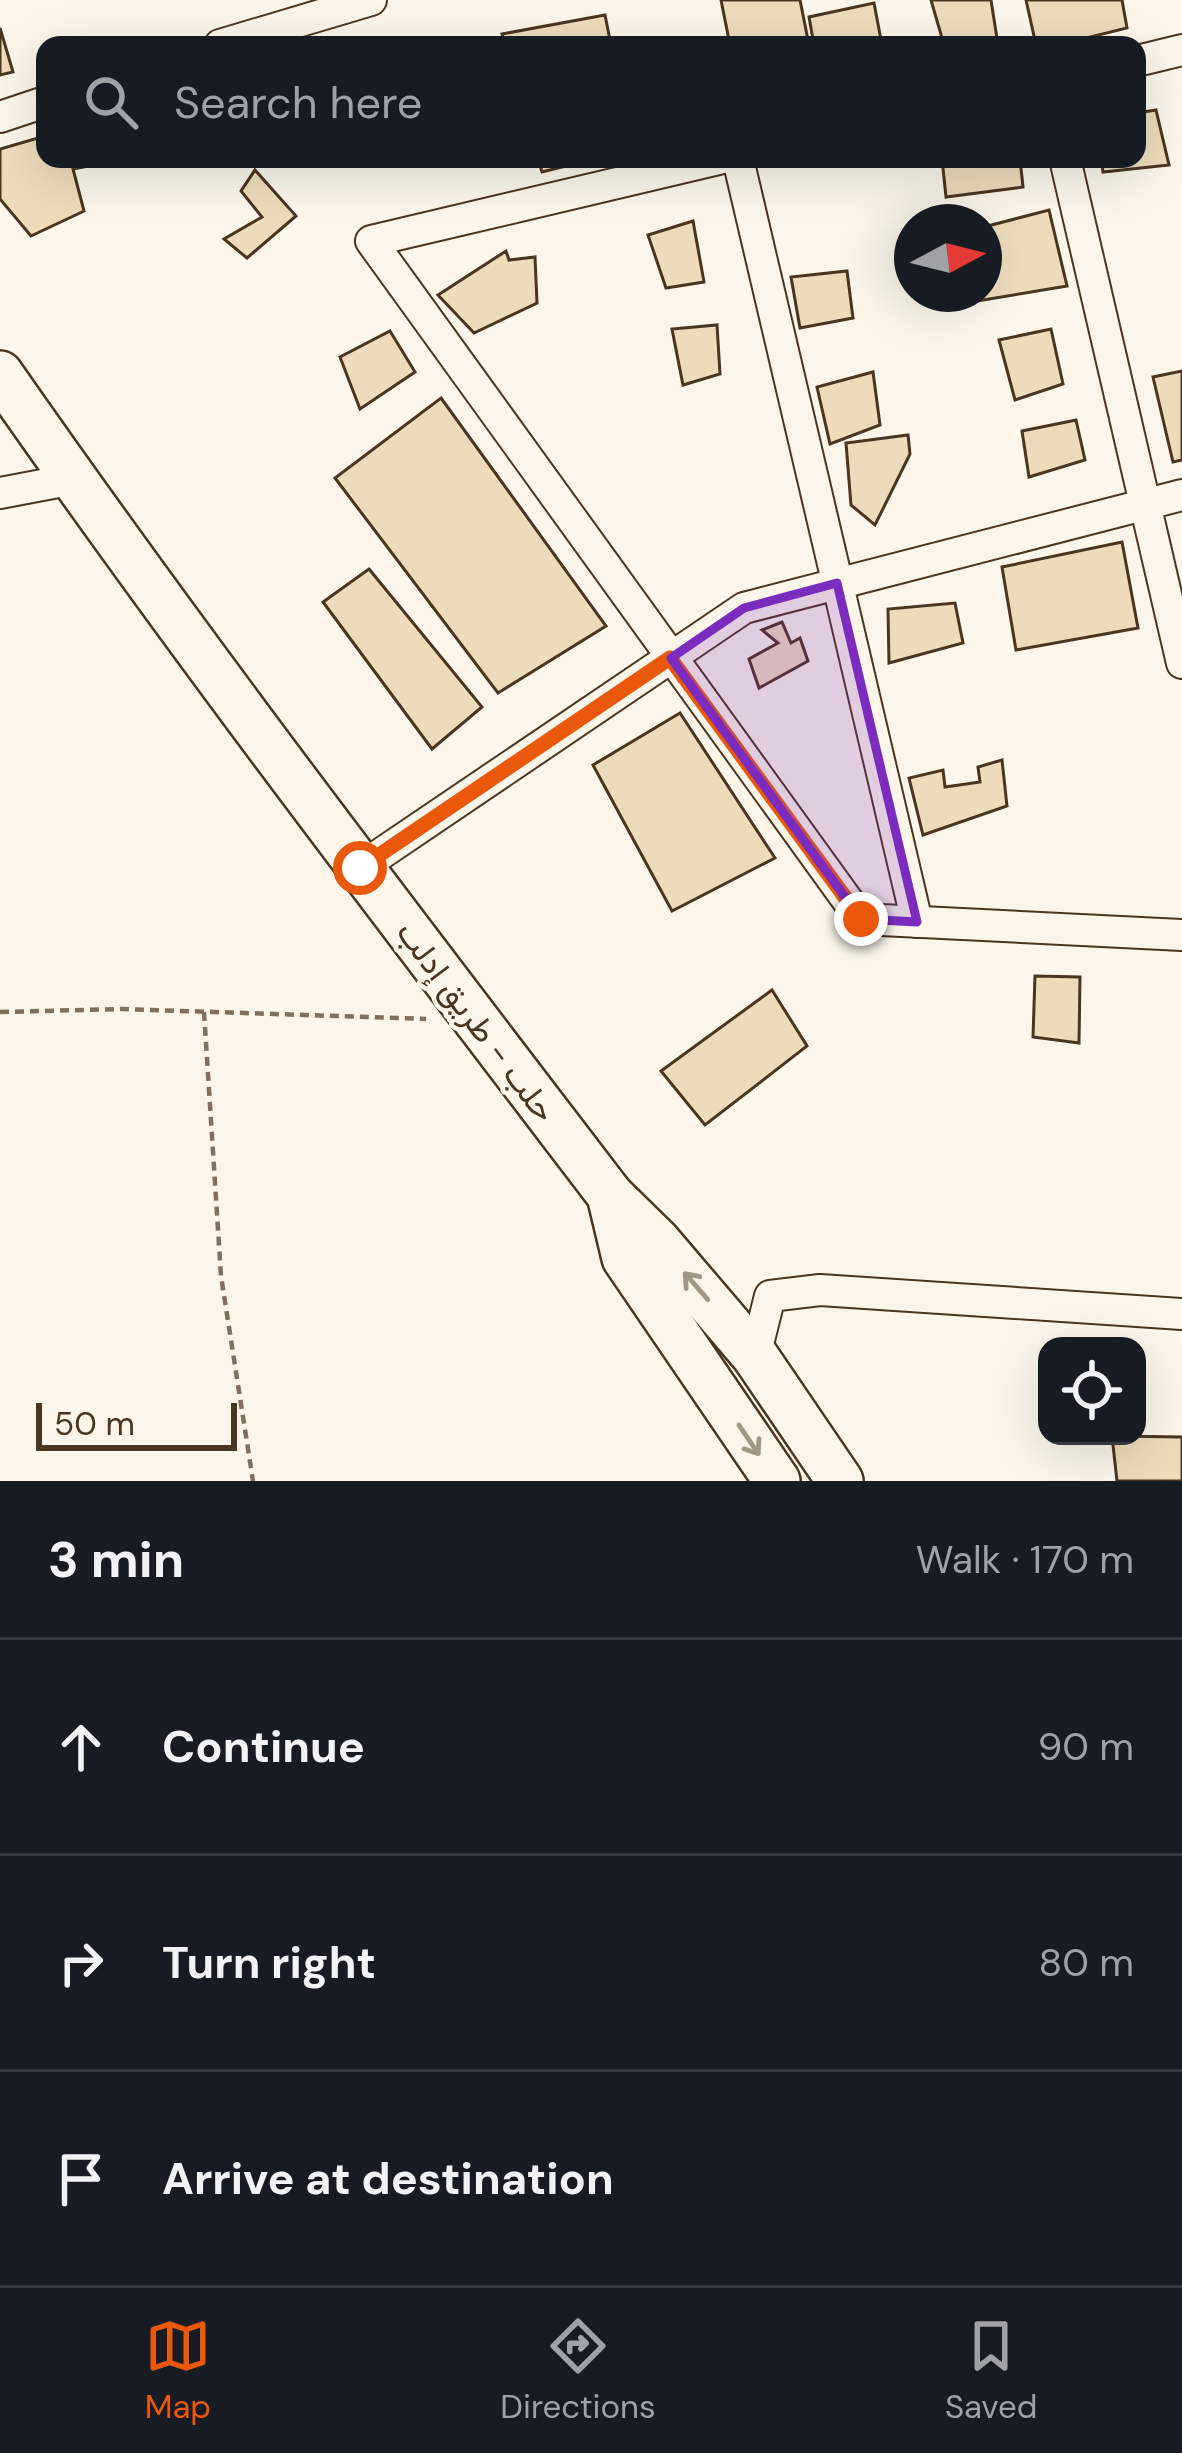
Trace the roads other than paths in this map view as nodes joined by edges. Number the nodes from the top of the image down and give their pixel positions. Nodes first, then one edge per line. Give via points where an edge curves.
1 (371, 0) edge
2 (250, 36) edge
3 (1182, 50) edge
4 (1146, 59) edge
5 (36, 105) edge
6 (0, 117) edge
7 (681, 168) edge
8 (740, 168) edge
9 (1067, 168) edge
10 (0, 374) edge
11 (74, 479) junction
12 (0, 493) edge
13 (1182, 495) edge
14 (1145, 505) junction
15 (837, 584) junction
16 (670, 658) junction
17 (1182, 663) edge
18 (360, 868) junction
19 (917, 922) junction
20 (1182, 935) edge
21 (610, 1195) junction
22 (1182, 1314) edge
23 (755, 1356) junction
24 (777, 1481) edge
25 (840, 1481) edge

1 - 2 street
3 - 4 street
5 - 6 street
7 - 16 street via 370,241
8 - 15 street
9 - 14 street
10 - 11 highway, حلب - طريق إدلب
11 - 12 street
11 - 18 highway, حلب - طريق إدلب
13 - 14 street
14 - 15 street
14 - 17 street
15 - 16 street via 744,608
15 - 19 street
16 - 18 street
16 - 19 street via 861,919
18 - 21 highway, حلب - طريق إدلب
19 - 20 street
23 -> 21 highway, حلب - طريق إدلب
21 -> 24 highway via 625,1258
22 - 23 street via 820,1290 770,1296
23 - 25 highway, حلب - طريق إدلب

